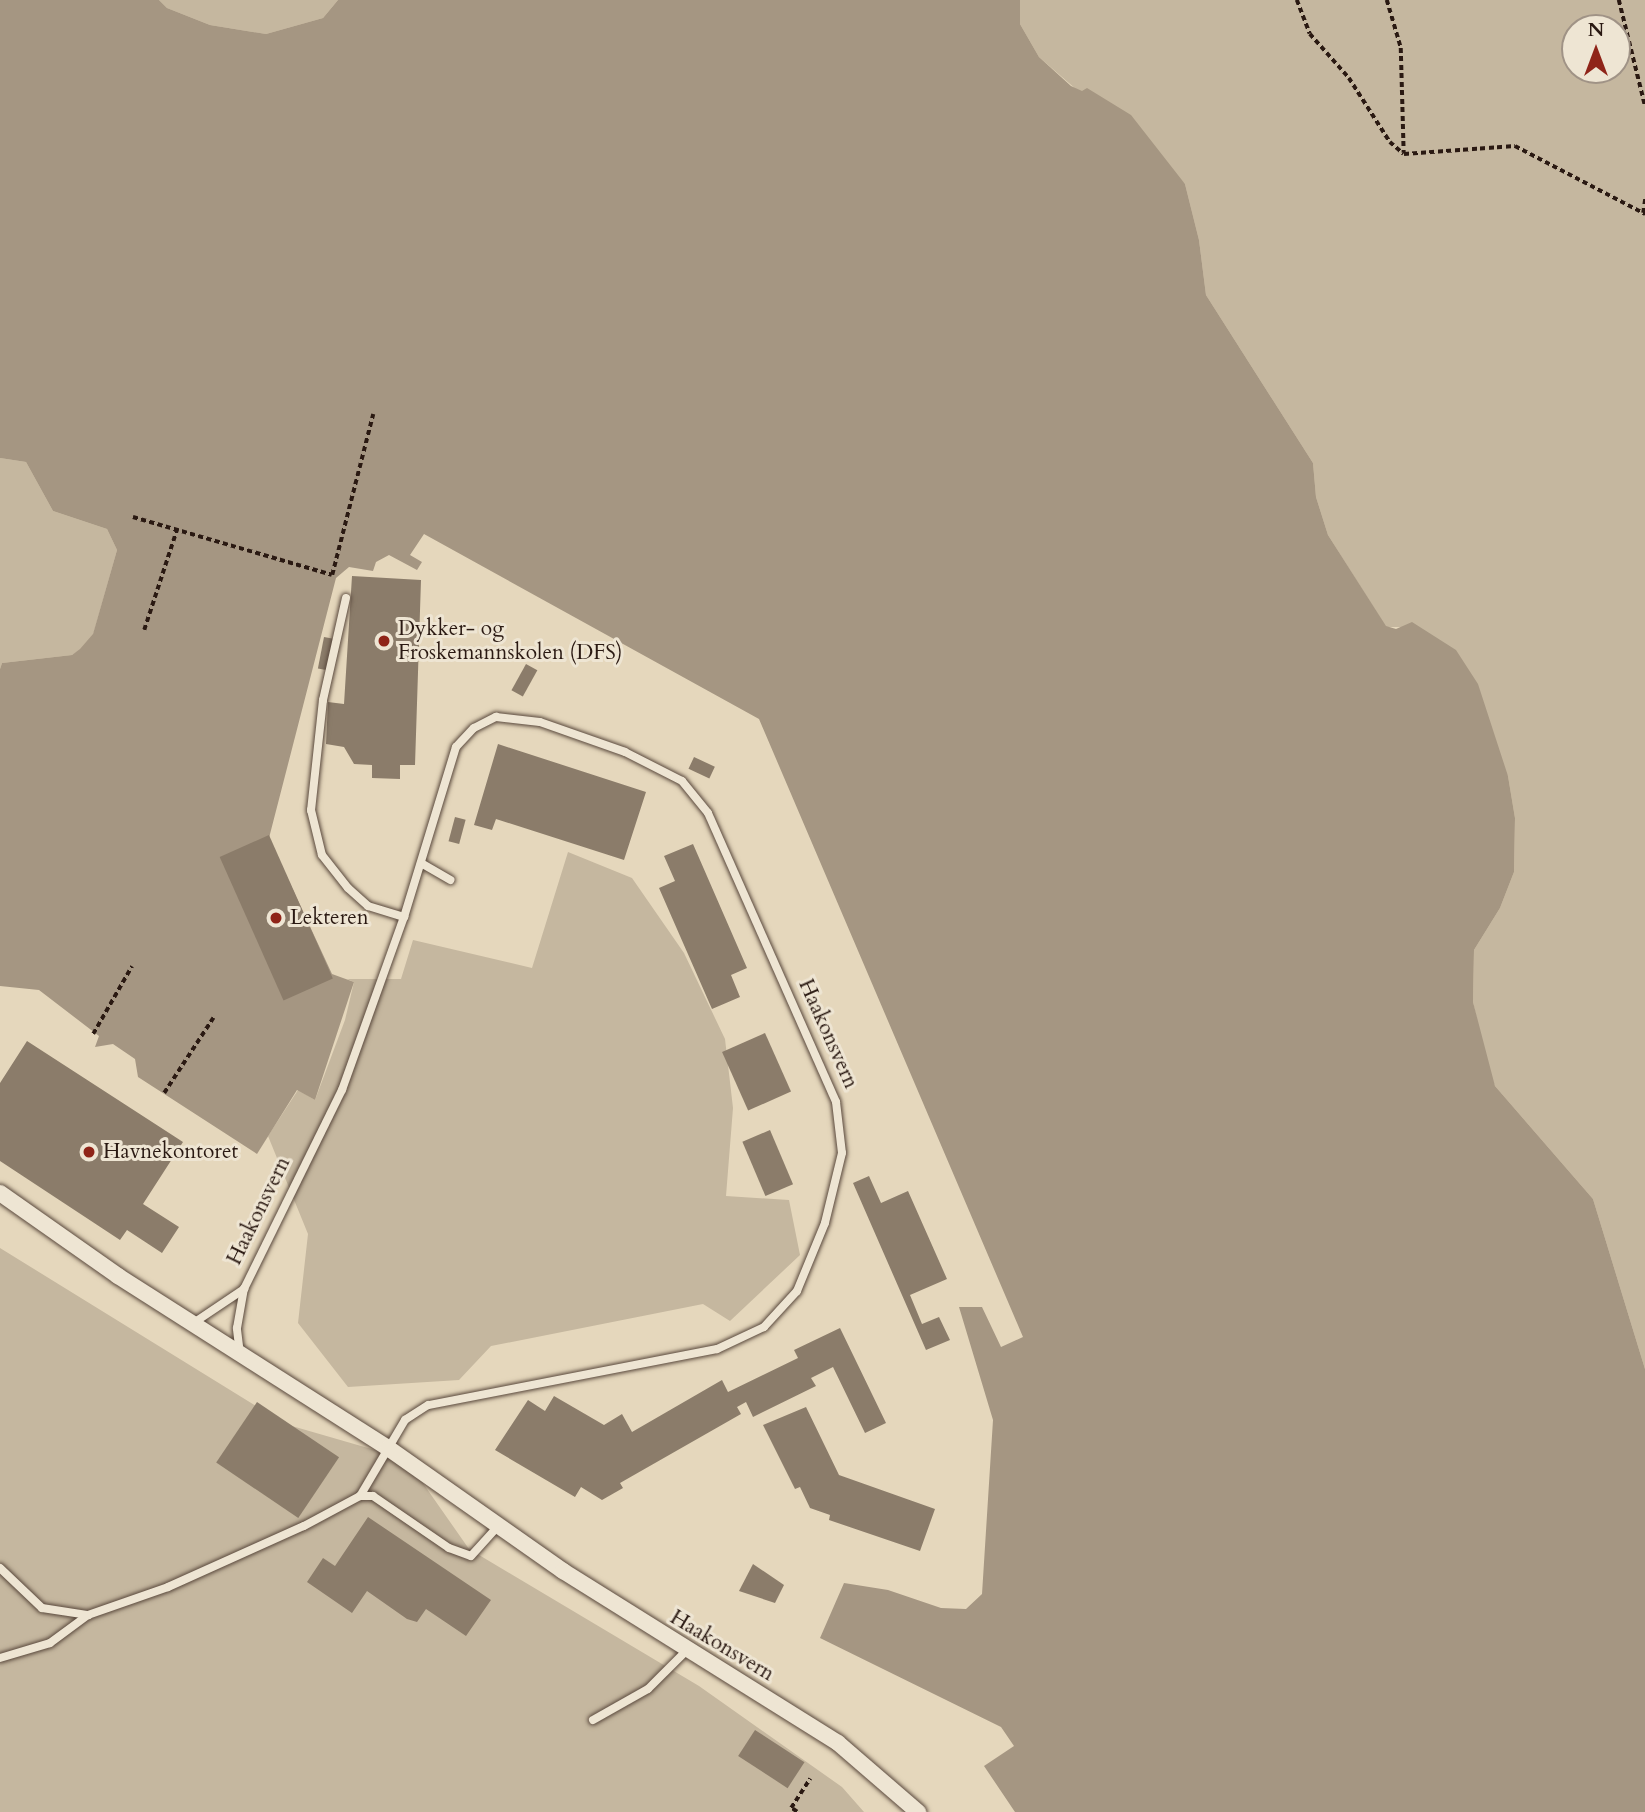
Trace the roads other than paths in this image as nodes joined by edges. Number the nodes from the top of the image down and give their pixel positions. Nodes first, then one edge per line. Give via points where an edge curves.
1 (346, 598) dead end
2 (421, 863) junction
3 (451, 880) dead end
4 (404, 917) junction
5 (0, 1193) edge
6 (244, 1289) junction
7 (192, 1324) junction
8 (240, 1356) junction
9 (388, 1448) junction
10 (360, 1496) junction
11 (500, 1524) junction
12 (0, 1568) edge
13 (88, 1615) junction
14 (686, 1651) junction
15 (0, 1658) edge
16 (593, 1720) dead end
17 (918, 1812) edge

1 - 4 lane via 323,700 313,820 322,855 348,888 368,906
2 - 3 lane
2 - 4 lane, Haakonsvern
2 - 9 lane, Haakonsvern via 456,747 474,728 496,717 540,722 625,752 682,781 708,813 815,1049 836,1102 842,1153 825,1223 797,1291 764,1327 717,1349 672,1360 527,1382 428,1405 405,1420
4 - 6 lane, Haakonsvern via 342,1090
5 - 7 street, Haakonsvern
6 - 7 lane, Haakonsvern
6 - 8 lane, Haakonsvern via 237,1328
7 - 8 street, Haakonsvern
8 - 9 street, Haakonsvern
9 - 10 lane, Haakonsvern
9 - 11 street, Haakonsvern
10 - 11 lane via 373,1496 449,1548 471,1556
10 - 13 lane via 168,1587
11 - 14 street, Haakonsvern
12 - 13 lane via 42,1608
13 - 15 lane via 50,1643
14 - 16 lane via 648,1689
14 - 17 street, Haakonsvern via 838,1743

